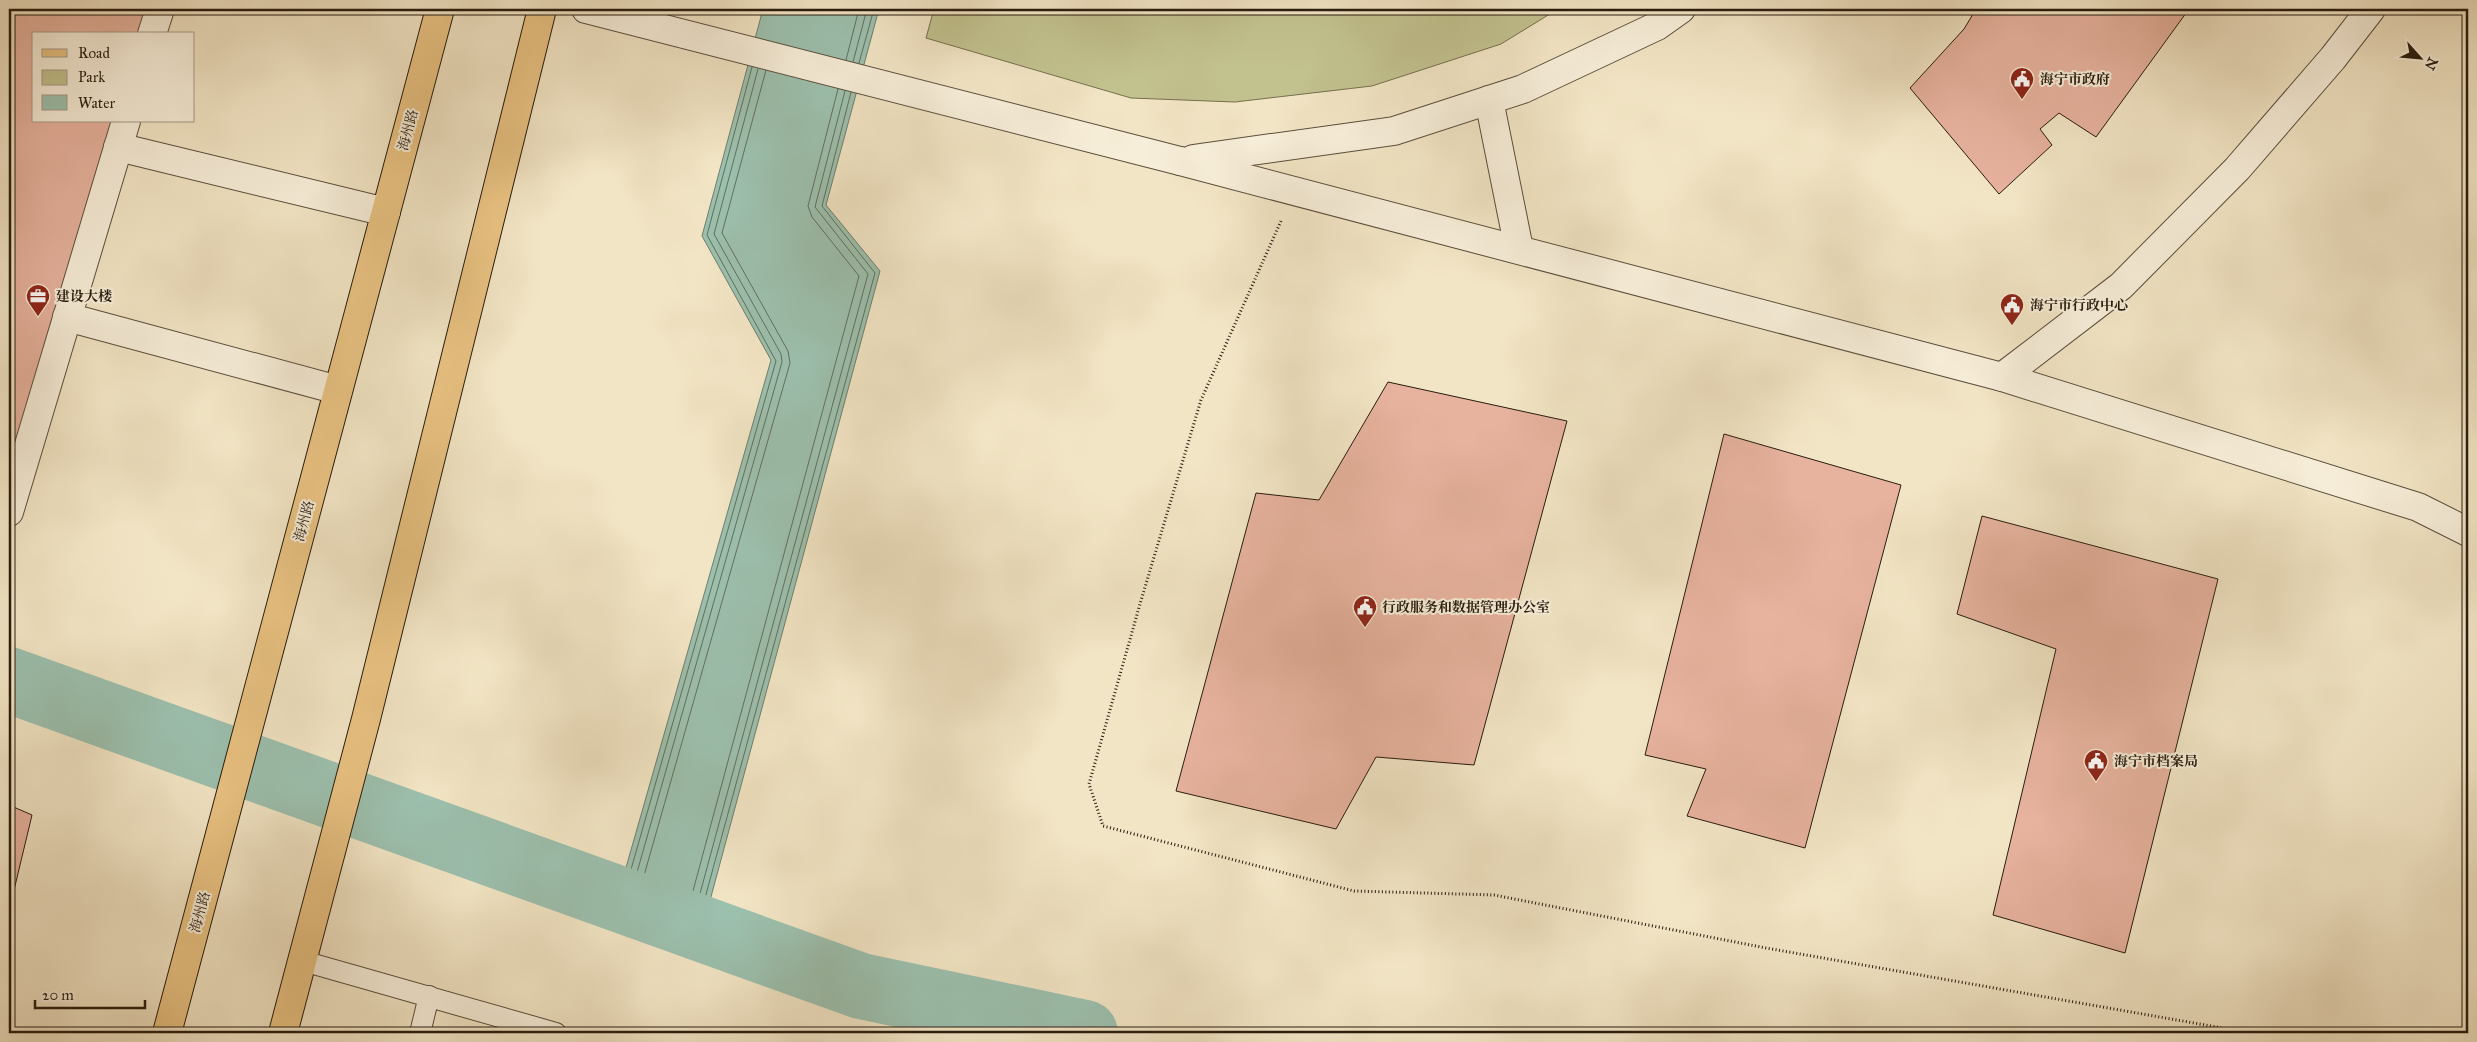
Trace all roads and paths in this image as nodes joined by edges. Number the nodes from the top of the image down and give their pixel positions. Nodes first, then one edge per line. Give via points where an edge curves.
1 (160, 9) edge
2 (440, 9) edge
3 (542, 9) edge
4 (586, 9) edge
5 (1681, 9) edge
6 (1699, 9) edge
7 (2370, 9) edge
8 (1656, 26) junction
9 (153, 32) edge
10 (1488, 100) junction
11 (126, 122) edge
12 (118, 147) junction
13 (1180, 161) junction
14 (1294, 191) junction
15 (386, 212) junction
16 (1519, 249) junction
17 (67, 317) junction
18 (2002, 377) junction
19 (338, 390) junction
20 (9, 512) edge
21 (2468, 532) edge
22 (303, 961) junction
23 (429, 996) junction
24 (168, 1033) edge
25 (283, 1033) edge
26 (420, 1033) edge
27 (556, 1033) edge
28 (2251, 1033) edge

1 - 9 street
2 - 15 main road, 海州路
3 - 22 main road
4 - 13 street
5 - 8 street
6 - 8 lane
7 - 18 street via 2333,58 2237,169 2121,286
8 - 10 street via 1523,89
10 - 13 street via 1394,131
10 - 16 street
11 - 12 street
12 - 15 street
12 - 17 street
13 - 14 street
14 - 16 street
14 - 28 path via 1201,400 1090,784 1103,826 1354,891 1494,895 1766,948
15 - 19 main road, 海州路
16 - 18 street
17 - 19 street
17 - 20 street
18 - 21 street via 2418,506
19 - 24 main road, 海州路
22 - 23 lane
22 - 25 main road
23 - 26 lane
23 - 27 lane

